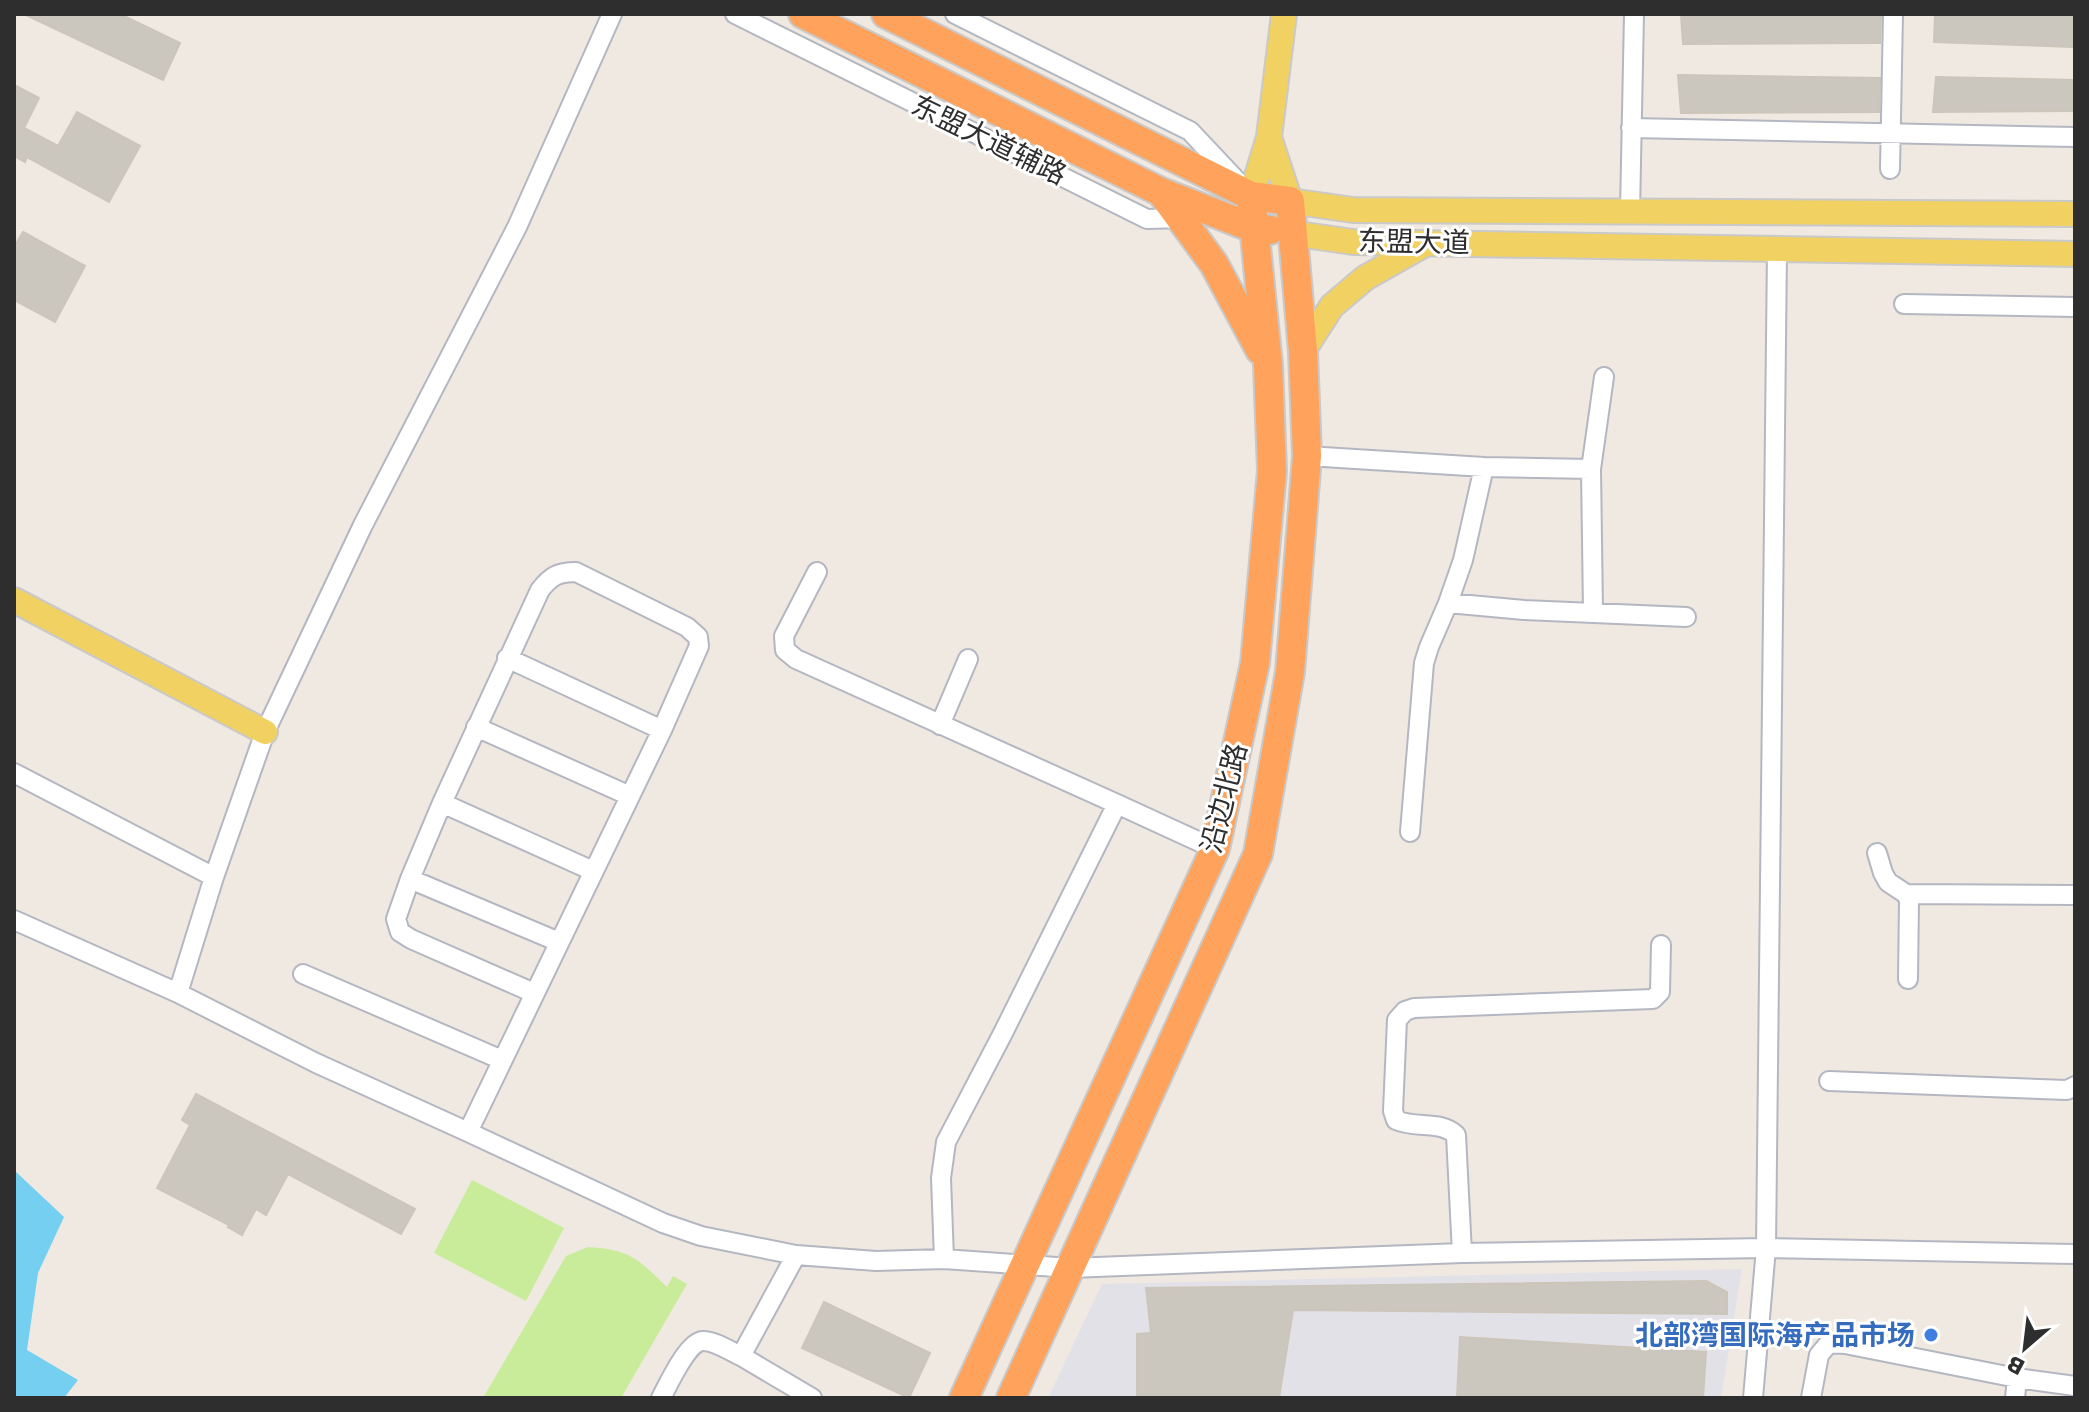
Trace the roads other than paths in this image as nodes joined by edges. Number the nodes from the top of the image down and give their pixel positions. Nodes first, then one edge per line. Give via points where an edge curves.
1 (612, 14) edge
2 (735, 14) edge
3 (803, 14) edge
4 (886, 14) edge
5 (955, 14) edge
6 (1284, 14) edge
7 (1634, 14) edge
8 (1893, 14) edge
9 (1631, 128) junction
10 (1891, 133) junction
11 (1269, 137) junction
12 (2075, 137) edge
13 (1890, 169) dead end
14 (1161, 192) junction
15 (1251, 196) junction
16 (1290, 201) junction
17 (1630, 211) junction
18 (2075, 214) edge
19 (1178, 217) junction
20 (1253, 228) junction
21 (1291, 233) junction
22 (1427, 243) junction
23 (1777, 249) junction
24 (2075, 254) edge
25 (1904, 304) dead end
26 (2075, 307) edge
27 (1303, 351) junction
28 (1268, 365) junction
29 (1604, 377) dead end
30 (1307, 456) junction
31 (1484, 467) junction
32 (1591, 469) junction
33 (817, 572) dead end
34 (14, 600) edge
35 (1448, 603) junction
36 (1593, 611) junction
37 (1686, 617) dead end
38 (507, 658) junction
39 (968, 659) dead end
40 (940, 725) junction
41 (476, 727) junction
42 (662, 730) junction
43 (265, 732) junction
44 (14, 773) edge
45 (630, 796) junction
46 (442, 803) junction
47 (1117, 804) junction
48 (1410, 832) dead end
49 (1215, 849) junction
50 (1877, 853) dead end
51 (593, 871) junction
52 (214, 877) junction
53 (410, 879) junction
54 (1906, 894) junction
55 (2075, 895) edge
56 (14, 920) edge
57 (559, 942) junction
58 (1661, 945) dead end
59 (303, 974) dead end
60 (1908, 979) dead end
61 (178, 993) junction
62 (534, 993) junction
63 (502, 1060) junction
64 (1829, 1081) dead end
65 (2075, 1086) edge
66 (468, 1132) junction
67 (1766, 1248) junction
68 (1462, 1253) junction
69 (2075, 1254) edge
70 (796, 1255) junction
71 (944, 1259) junction
72 (1024, 1265) junction
73 (1070, 1268) junction
74 (741, 1356) junction
75 (2017, 1378) junction
76 (2075, 1386) edge
77 (661, 1398) edge
78 (812, 1398) edge
79 (964, 1398) edge
80 (1011, 1398) edge
81 (1753, 1398) edge
82 (1811, 1398) edge
83 (2015, 1398) edge

1 - 43 street via 517,227 363,525
2 - 19 street, 东盟大道辅路 via 1147,219
3 - 14 highway, 东盟大道
4 - 15 highway, 东盟大道
5 - 15 street via 1190,131
6 - 11 main road
7 - 9 street
8 - 10 street
9 - 10 street
9 - 17 street
10 - 12 street
10 - 13 street
11 - 15 main road
11 - 16 main road
14 - 19 highway
14 - 20 highway, 东盟大道
15 - 16 highway, 东盟大道
15 - 20 highway, 沿边北路
16 - 17 main road, 东盟大道 via 1353,210
16 - 21 highway, 沿边北路
17 - 18 main road, 东盟大道
19 - 20 street, 东盟大道辅路
19 - 28 highway via 1214,264
20 - 21 highway, 东盟大道
20 - 28 highway, 沿边北路
21 - 22 main road, 东盟大道 via 1353,242
21 - 27 highway, 沿边北路
22 - 23 main road, 东盟大道
22 - 27 main road via 1365,278 1332,306
23 - 24 main road, 东盟大道
23 - 67 street
25 - 26 street
27 - 30 highway, 沿边北路
28 - 49 highway, 沿边北路 via 1272,471 1255,663
29 - 32 street
30 - 31 street
30 - 73 highway, 沿边北路 via 1290,672 1258,854
31 - 32 street
31 - 35 street
32 - 36 street
33 - 40 street via 784,636 785,650
34 - 43 main road
35 - 36 street
35 - 48 street via 1424,663
36 - 37 street
38 - 41 street
38 - 42 street
38 - 42 street via 549,577 576,572 698,637 699,646
39 - 40 street
40 - 47 street
41 - 45 street
41 - 46 street
42 - 45 street
43 - 52 street
44 - 52 street
45 - 51 street
46 - 51 street
46 - 53 street
47 - 49 street
47 - 71 street via 946,1142 941,1178
49 - 72 highway, 沿边北路
50 - 54 street via 1888,882
51 - 57 street
52 - 61 street
53 - 57 street
53 - 62 street via 396,919 400,932
54 - 55 street
54 - 60 street
56 - 61 street
57 - 62 street
58 - 68 street via 1660,992 1653,999 1414,1008 1397,1020 1393,1111 1396,1120 1407,1125 1439,1126 1456,1135
59 - 63 street
61 - 66 street
62 - 63 street
63 - 66 street
64 - 65 street via 2067,1090
66 - 70 street via 663,1223
67 - 68 street
67 - 69 street
67 - 81 street
68 - 73 street
70 - 71 street
70 - 74 street
71 - 72 street
72 - 73 street
72 - 79 highway, 沿边北路
73 - 80 highway, 沿边北路
74 - 77 street via 703,1341 695,1343
74 - 78 street
75 - 76 street
75 - 82 street via 1829,1343 1819,1355
75 - 83 street

